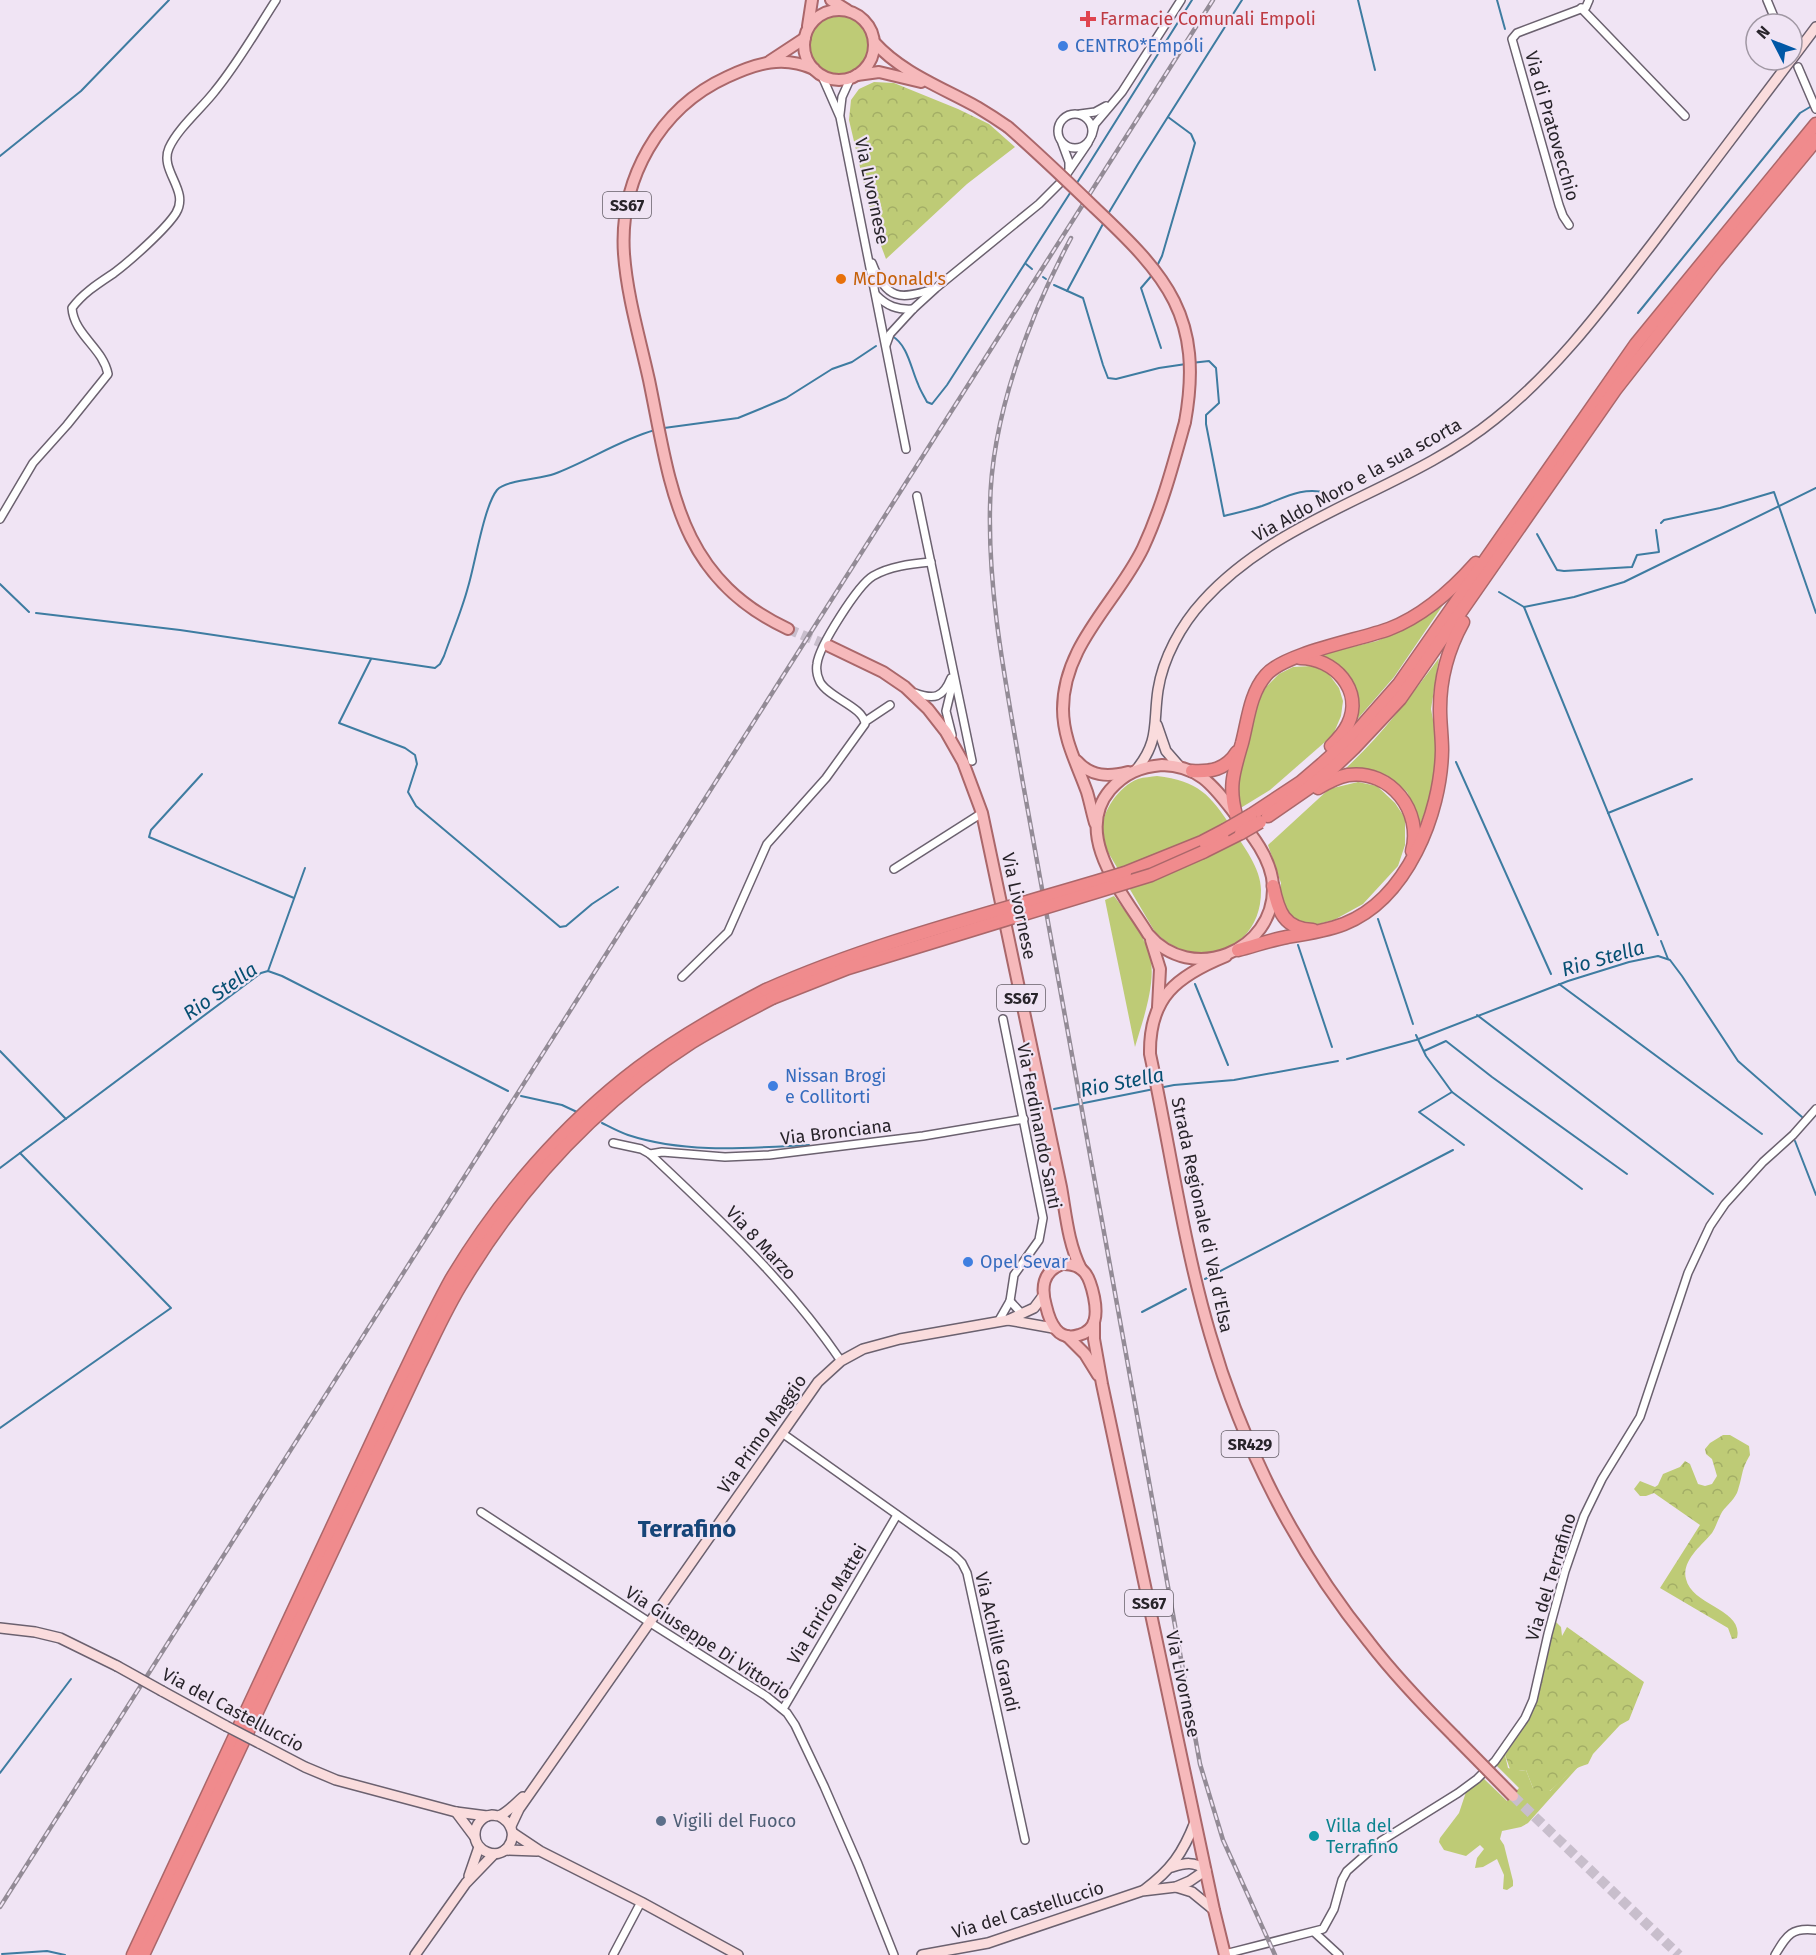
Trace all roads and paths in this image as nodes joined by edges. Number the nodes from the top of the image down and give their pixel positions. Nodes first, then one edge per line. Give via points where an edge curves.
1 (276, 0) edge
2 (812, 0) edge
3 (831, 0) edge
4 (1181, 0) edge
5 (1589, 0) edge
6 (1581, 8) junction
7 (850, 12) junction
8 (1816, 27) edge
9 (806, 35) junction
10 (874, 42) junction
11 (1804, 46) edge
12 (770, 62) junction
13 (818, 72) junction
14 (1786, 72) edge
15 (1799, 72) edge
16 (854, 76) junction
17 (938, 87) junction
18 (1114, 102) junction
19 (1814, 105) edge
20 (1075, 114) junction
21 (1685, 116) dead end
22 (840, 117) junction
23 (1816, 124) edge
24 (1090, 139) junction
25 (1060, 140) junction
26 (1816, 140) edge
27 (1803, 148) junction
28 (1069, 172) junction
29 (1569, 225) dead end
30 (867, 251) junction
31 (936, 288) junction
32 (876, 295) junction
33 (913, 309) junction
34 (885, 347) junction
35 (906, 449) dead end
36 (917, 496) dead end
37 (0, 519) edge
38 (1512, 521) junction
39 (1498, 560) junction
40 (930, 562) junction
41 (788, 629) tunnel mouth
42 (829, 646) tunnel mouth
43 (1293, 658) junction
44 (953, 673) junction
45 (905, 687) junction
46 (890, 705) dead end
47 (866, 722) junction
48 (1156, 723) junction
49 (1242, 744) junction
50 (957, 750) junction
51 (1073, 757) junction
52 (968, 761) junction
53 (1186, 769) junction
54 (1134, 771) junction
55 (1285, 792) junction
56 (982, 813) junction
57 (1236, 815) junction
58 (1260, 818) junction
59 (1096, 829) junction
60 (894, 869) dead end
61 (1406, 869) junction
62 (1273, 886) junction
63 (1326, 930) junction
64 (1148, 934) junction
65 (1238, 950) junction
66 (1226, 956) junction
67 (682, 977) dead end
68 (769, 994) junction
69 (1157, 1012) junction
70 (1003, 1019) dead end
71 (1816, 1109) edge
72 (1024, 1119) junction
73 (613, 1143) dead end
74 (650, 1154) junction
75 (1070, 1237) junction
76 (1056, 1266) junction
77 (1082, 1269) junction
78 (1043, 1296) junction
79 (1010, 1301) junction
80 (1022, 1314) junction
81 (1008, 1320) junction
82 (998, 1322) junction
83 (1094, 1323) junction
84 (1053, 1328) junction
85 (1067, 1336) junction
86 (841, 1361) junction
87 (1102, 1384) junction
88 (782, 1433) junction
89 (481, 1512) dead end
90 (897, 1515) junction
91 (649, 1622) junction
92 (0, 1628) edge
93 (783, 1709) junction
94 (532, 1790) junction
95 (1513, 1796) tunnel mouth
96 (456, 1812) junction
97 (487, 1816) junction
98 (499, 1816) junction
99 (1195, 1822) junction
100 (512, 1830) junction
101 (474, 1837) junction
102 (1025, 1840) dead end
103 (479, 1848) junction
104 (505, 1850) junction
105 (540, 1851) junction
106 (494, 1854) junction
107 (1172, 1867) junction
108 (1206, 1870) junction
109 (466, 1883) junction
110 (1176, 1887) junction
111 (1142, 1891) junction
112 (640, 1902) junction
113 (1214, 1910) junction
114 (1816, 1930) edge
115 (1314, 1932) junction
116 (1225, 1954) edge
117 (133, 1955) edge
118 (143, 1955) edge
119 (415, 1955) edge
120 (613, 1955) edge
121 (738, 1955) edge
122 (894, 1955) edge
123 (922, 1955) edge
124 (1339, 1955) edge
125 (1775, 1955) edge

1 - 37 street via 235,65 168,150 168,166 180,198 176,214 122,267 72,308 78,328 108,374 33,463
2 - 9 main road, Via Livornese
3 - 7 main road
4 - 18 street
5 - 6 street, Via di Pratovecchio
6 - 21 street
6 - 29 street, Via di Pratovecchio via 1517,33 1512,39 1559,205
7 - 9 main road, SS67 via 826,13 815,20
7 - 10 main road via 866,24
8 - 11 main road, Via Aldo Moro e la sua scorta
9 - 12 main road, SS67
9 - 13 main road, Via Livornese via 805,52
10 - 16 main road, Via Livornese via 870,62
10 - 17 main road via 906,69
12 - 13 main road, SS67 via 795,62
12 - 41 main road, SS67 via 724,78 704,90 683,106 654,140 632,186 624,254 659,429 684,523 700,555 738,599
13 - 16 main road, SS67 via 832,79
13 - 22 street, Via Livornese
14 - 48 main road, Via Aldo Moro e la sua scorta via 1599,312 1528,391 1445,454 1275,542 1241,565 1202,602 1164,665
15 - 19 street
16 - 17 main road via 879,72
16 - 22 street, Via Livornese via 842,97
17 - 51 main road, bridge via 1008,127 1129,239 1168,288 1183,322 1190,361 1185,422 1167,488 1142,549 1081,643 1067,674 1063,716
18 - 20 street via 1095,112
18 - 24 street via 1095,124
20 - 24 street via 1089,120
20 - 25 street via 1062,120
22 - 30 street, Via Livornese
23 - 27 highway
24 - 25 street via 1079,148
24 - 28 street
25 - 28 street
26 - 27 highway
27 - 38 highway via 1636,344
27 - 39 highway via 1615,390
28 - 31 street via 1038,204
30 - 31 street via 881,280 893,294 913,295
30 - 32 street, Via Livornese
31 - 33 street
32 - 33 street via 892,307
32 - 34 street, Via Livornese
33 - 34 street via 890,334
34 - 35 street, Via Livornese
36 - 40 street, Via Livornese / SS67
38 - 43 highway via 1464,576 1412,618
38 - 55 highway via 1399,684 1353,736
39 - 58 highway via 1400,699 1333,768
39 - 61 highway via 1448,655 1441,691 1438,786 1429,823
40 - 44 street, Via Livornese / SS67
40 - 47 street via 898,567 868,579 820,652 817,669 821,684 860,713
42 - 45 main road, SS67 via 877,668
43 - 49 highway via 1275,666 1263,678 1252,699
43 - 55 highway via 1314,659 1332,667 1349,689 1352,708 1341,735
44 - 45 street, SS67 via 944,692 933,698
44 - 50 street, Via Livornese / SS67 via 946,711
44 - 52 street, Via Livornese / SS67
45 - 50 main road, SS67 via 938,720
46 - 47 street
47 - 67 street via 826,778 767,844 728,932
48 - 53 main road, Via Aldo Moro e la sua scorta via 1163,745
48 - 54 main road, Via Aldo Moro e la sua scorta via 1150,749
49 - 53 highway via 1224,766 1214,770
49 - 57 highway via 1231,785
50 - 52 main road, SS67
51 - 54 main road via 1095,774 1112,776
51 - 59 main road via 1088,794
52 - 56 main road, Via Livornese / SS67
53 - 54 main road via 1162,765
53 - 57 main road via 1210,783
54 - 59 main road via 1120,779 1107,795
55 - 58 highway
56 - 60 street
56 - 75 main road, Via Livornese / SS67
57 - 62 main road via 1263,855
58 - 61 highway via 1341,777 1376,779 1397,792 1410,812 1414,845
58 - 68 highway, bridge via 1125,873 817,968
58 - 68 highway, bridge via 1241,833 1151,875
59 - 64 main road via 1103,860
61 - 63 highway via 1375,906 1352,921
62 - 63 highway via 1279,910 1291,924
62 - 65 main road via 1266,918
63 - 65 highway
64 - 66 main road via 1160,946 1181,956
64 - 69 main road, Strada Regionale di Val d'Elsa / SR429 via 1160,969
65 - 66 main road
66 - 69 main road, Strada Regionale di Val d'Elsa / SR429 via 1199,967 1178,982
68 - 117 highway via 718,1015 679,1039 597,1101 565,1131 507,1199 469,1253 402,1379
68 - 118 highway via 692,1042 608,1104 535,1178 477,1258 419,1366
69 - 95 main road, Strada Regionale di Val d'Elsa / SR429, bridge via 1150,1046 1193,1270 1235,1411 1258,1462 1339,1603 1395,1675
70 - 72 street, Via Ferdinando Santi
71 - 115 street, Via del Terrafino via 1763,1162 1710,1226 1688,1273 1640,1417 1584,1516 1525,1718 1495,1761 1477,1779 1381,1841 1347,1871 1328,1923
72 - 74 street, Via Bronciana via 769,1155 725,1158
72 - 79 street, Via Ferdinando Santi via 1042,1226 1039,1240 1014,1275
73 - 74 street
74 - 86 street, Via 8 Marzo via 759,1261
75 - 76 main road
75 - 77 main road, Via Livornese / SS67
76 - 77 main road via 1069,1264
76 - 78 main road via 1046,1276
77 - 83 main road, Via Livornese / SS67 via 1091,1287
78 - 80 main road, Via Primo Maggio via 1034,1308
78 - 84 main road
79 - 80 street
79 - 82 street, Via Ferdinando Santi
80 - 81 main road, Via Primo Maggio
81 - 82 main road, Via Primo Maggio
81 - 84 main road, Via Primo Maggio
82 - 86 main road, Via Primo Maggio via 883,1343
83 - 85 main road via 1082,1334
83 - 87 main road, Via Livornese / SS67
84 - 85 main road, Via Livornese / SS67
85 - 87 main road, Via Livornese / SS67 via 1085,1354
86 - 88 main road, Via Primo Maggio via 818,1382
87 - 99 main road, Via Livornese / SS67
88 - 90 street, Via Achille Grandi
88 - 91 main road, Via Primo Maggio
89 - 91 street, Via Giuseppe Di Vittorio
90 - 93 street, Via Enrico Mattei
90 - 102 street, Via Achille Grandi via 954,1555 965,1568
91 - 93 street, Via Giuseppe Di Vittorio
91 - 94 main road, Via Primo Maggio
92 - 96 main road, Via del Castelluccio, bridge via 60,1638 336,1780
93 - 122 street, Via Giuseppe Di Vittorio via 795,1725 824,1786
94 - 98 main road, Via Primo Maggio
94 - 100 main road, Via Primo Maggio via 519,1809
96 - 97 main road, Via del Castelluccio
96 - 101 main road
97 - 98 main road
97 - 101 main road via 477,1824
98 - 100 main road
99 - 107 main road, Via del Castelluccio
99 - 108 main road, Via Livornese / SS67
100 - 104 main road, Via Primo Maggio
100 - 105 main road
101 - 103 main road
103 - 106 main road
103 - 109 main road
104 - 105 main road
104 - 106 main road
105 - 112 main road
106 - 109 main road
107 - 108 main road via 1188,1862
107 - 111 main road, Via del Castelluccio
108 - 110 main road, Via del Castelluccio
108 - 113 main road, Via Livornese / SS67
109 - 119 main road
110 - 111 main road, Via del Castelluccio
110 - 113 main road via 1192,1892
111 - 123 main road, Via del Castelluccio via 988,1943
112 - 120 street
112 - 121 main road
113 - 116 main road, Via Livornese / SS67
114 - 125 street via 1795,1930
115 - 116 street
115 - 124 street

